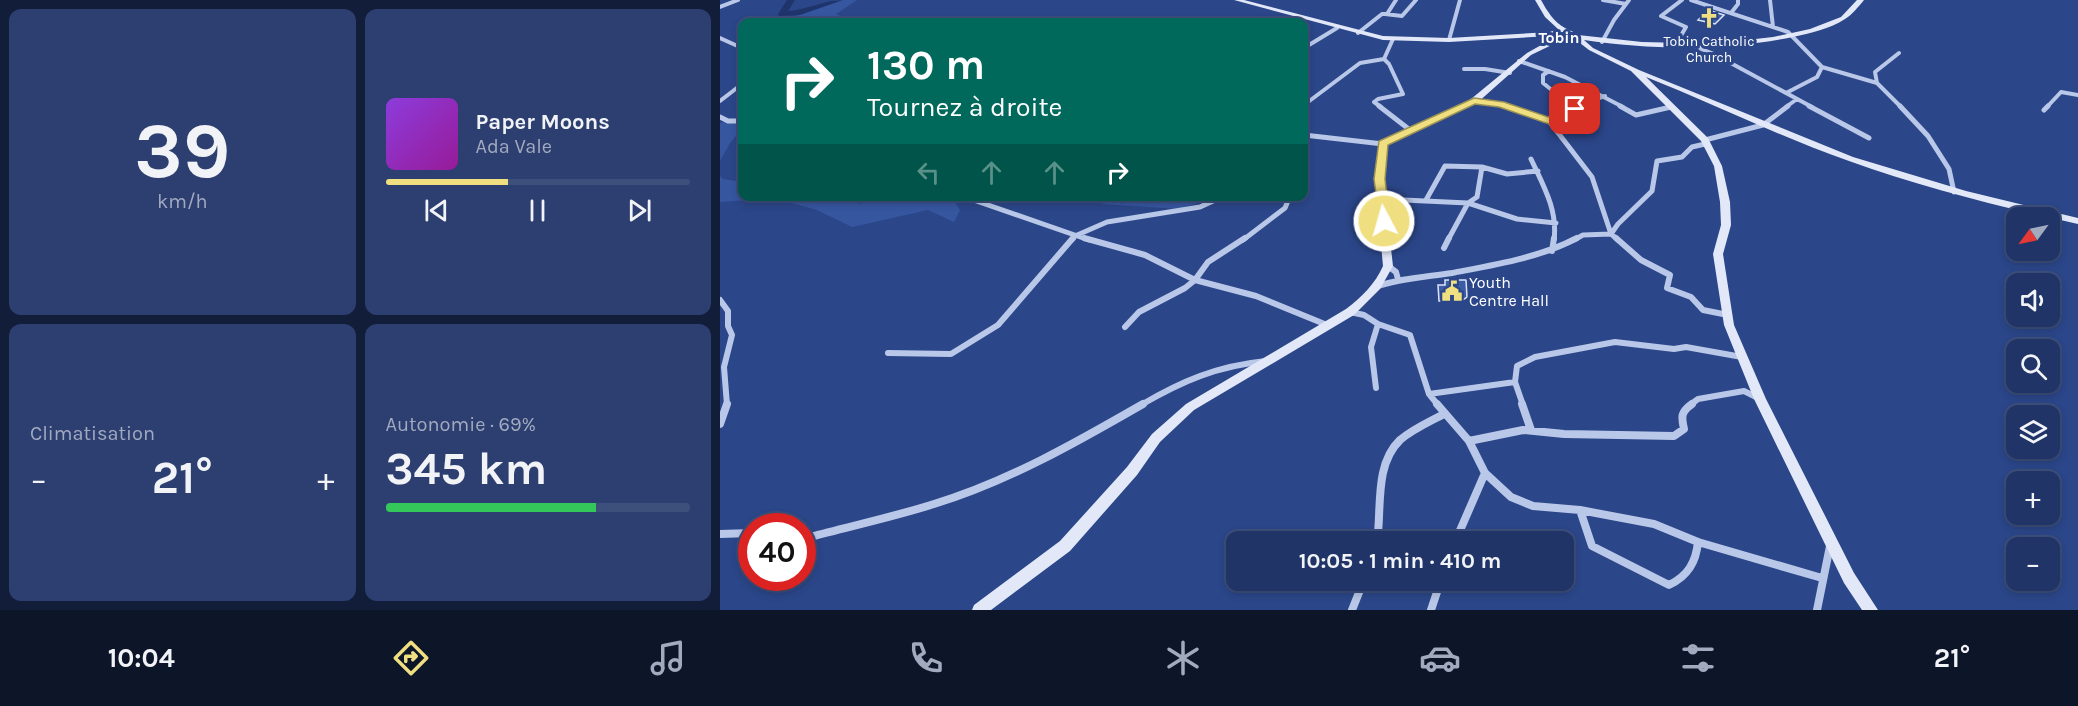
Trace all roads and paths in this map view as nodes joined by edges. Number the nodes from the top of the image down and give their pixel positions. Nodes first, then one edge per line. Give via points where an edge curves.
1 (738, 0) edge
2 (1236, 0) edge
3 (1396, 0) edge
4 (1416, 0) edge
5 (1460, 0) edge
6 (1538, 0) edge
7 (1603, 0) edge
8 (1629, 0) edge
9 (1682, 0) edge
10 (1691, 0) edge
11 (1738, 0) edge
12 (1770, 0) edge
13 (1861, 0) edge
14 (1626, 4) junction
15 (720, 7) edge
16 (1731, 13) junction
17 (1382, 14) junction
18 (1303, 18) edge
19 (1308, 19) edge
20 (1337, 27) junction
21 (1773, 27) junction
22 (1358, 33) junction
23 (1557, 35) junction
24 (1576, 36) junction
25 (1792, 36) junction
26 (720, 38) edge
27 (1393, 39) junction
28 (1449, 40) junction
29 (1602, 42) junction
30 (1676, 44) junction
31 (1308, 45) edge
32 (1690, 45) junction
33 (738, 46) edge
34 (1899, 53) dead end
35 (1384, 58) junction
36 (1519, 61) junction
37 (1822, 67) junction
38 (1464, 69) dead end
39 (1634, 69) junction
40 (1549, 71) junction
41 (1510, 73) junction
42 (1877, 83) junction
43 (738, 87) edge
44 (1786, 93) junction
45 (2078, 95) edge
46 (1605, 96) junction
47 (1797, 99) junction
48 (720, 101) edge
49 (1474, 101) junction
50 (1308, 102) edge
51 (1671, 107) junction
52 (1575, 109) junction
53 (2044, 110) dead end
54 (720, 117) edge
55 (738, 121) edge
56 (1549, 121) junction
57 (1763, 125) junction
58 (1410, 130) junction
59 (1308, 135) edge
60 (1869, 138) dead end
61 (1705, 142) junction
62 (1383, 144) junction
63 (1531, 159) dead end
64 (1482, 167) junction
65 (1538, 171) junction
66 (1954, 192) junction
67 (1382, 200) junction
68 (1426, 200) junction
69 (976, 201) edge
70 (1213, 201) edge
71 (1288, 201) edge
72 (1468, 203) junction
73 (2078, 221) edge
74 (1556, 223) junction
75 (1611, 234) junction
76 (1075, 236) junction
77 (1444, 248) dead end
78 (1552, 251) junction
79 (1388, 267) junction
80 (1398, 279) junction
81 (1196, 280) junction
82 (1375, 287) junction
83 (720, 300) edge
84 (1350, 312) junction
85 (1728, 315) junction
86 (1378, 324) junction
87 (1327, 325) junction
88 (1125, 327) dead end
89 (888, 353) dead end
90 (1743, 357) junction
91 (1266, 361) junction
92 (1515, 382) junction
93 (1376, 388) dead end
94 (1429, 394) junction
95 (1760, 399) junction
96 (1444, 414) junction
97 (720, 424) edge
98 (1531, 430) junction
99 (1469, 441) junction
100 (1485, 473) junction
101 (1580, 510) junction
102 (1378, 531) edge
103 (1460, 531) edge
104 (738, 533) edge
105 (720, 534) edge
106 (816, 535) edge
107 (1698, 542) junction
108 (1831, 542) junction
109 (1822, 578) junction
110 (1360, 591) edge
111 (1437, 591) edge
112 (980, 610) edge
113 (1352, 610) edge
114 (1431, 610) edge
115 (1817, 610) edge
116 (1871, 610) edge

1 - 15 street
2 - 18 main road
3 - 17 street via 1387,14
4 - 17 street via 1402,16
5 - 28 street
6 - 23 main road
7 - 14 street
8 - 14 street
9 - 30 street via 1661,16 1686,27
10 - 16 street
11 - 16 street
12 - 21 street
13 - 25 main road via 1845,18
14 - 29 street
16 - 21 street
17 - 22 street
19 - 20 main road
20 - 22 main road
20 - 31 street
21 - 25 street
22 - 27 main road
23 - 24 main road
23 - 24 main road via 1569,41
23 - 28 main road
23 - 36 main road
24 - 29 main road
24 - 39 main road via 1591,50
25 - 32 main road
25 - 37 street
26 - 33 street
27 - 28 main road
27 - 35 street
29 - 30 main road
30 - 32 main road
32 - 44 street
34 - 42 street via 1875,72
35 - 50 street via 1360,63
35 - 58 street via 1403,94 1374,102
36 - 40 street
36 - 41 main road
37 - 42 street
37 - 44 street via 1817,77
38 - 41 street
39 - 51 main road
39 - 57 main road
40 - 46 street
40 - 52 street via 1543,75 1544,83
41 - 49 main road
42 - 66 street via 1928,136 1949,169
43 - 48 street
44 - 47 street
45 - 53 street via 2061,92
46 - 51 street via 1636,115
46 - 52 street
47 - 57 street
47 - 60 street
49 - 56 street via 1501,104
49 - 58 main road
51 - 61 main road
52 - 56 street
54 - 55 street
56 - 75 street via 1589,171
57 - 61 street
57 - 66 main road
58 - 62 main road
59 - 62 street
61 - 75 street via 1682,157 1657,161 1652,191
61 - 85 main road via 1718,166 1725,202 1726,225 1718,254
62 - 67 main road via 1379,179
63 - 65 street
64 - 65 street via 1507,174
64 - 68 street via 1445,166
64 - 72 street via 1477,197
65 - 74 street
66 - 73 main road
67 - 68 street
67 - 79 main road
68 - 72 street
69 - 76 street
70 - 76 street via 1200,207 1107,222
71 - 81 street via 1260,229 1208,262
72 - 74 street via 1517,219
72 - 77 street
74 - 78 street
75 - 78 street via 1583,236
75 - 85 street via 1641,260 1668,273 1671,278 1667,288 1691,297 1703,310
76 - 81 street via 1145,255
76 - 89 street via 998,326 951,354
78 - 80 street via 1451,273
79 - 80 street
79 - 82 main road
80 - 82 street
81 - 87 street via 1256,296
81 - 88 street via 1138,312
82 - 84 main road
83 - 97 street via 728,311 732,336 724,367 727,407
84 - 86 street
84 - 87 main road
85 - 90 main road
86 - 93 street via 1370,347
86 - 94 street via 1413,338
87 - 91 main road
90 - 92 street via 1686,347 1615,342 1535,357 1517,366
90 - 95 main road
91 - 106 street via 1234,364 1180,382 1007,476 934,504
91 - 112 main road via 1207,395 1174,420 1065,546
92 - 94 street
92 - 98 street
94 - 96 street
95 - 98 street via 1744,392 1698,399 1683,410 1683,429 1674,436
95 - 108 main road
96 - 99 street
96 - 102 street via 1395,446 1387,461
98 - 99 street
99 - 100 street
100 - 101 street via 1502,491 1524,503
100 - 103 street
101 - 107 street via 1654,524
101 - 107 street via 1592,546 1669,585 1697,560
104 - 105 street
107 - 109 street
108 - 109 street
108 - 116 main road
109 - 115 street
110 - 113 street
111 - 114 street

